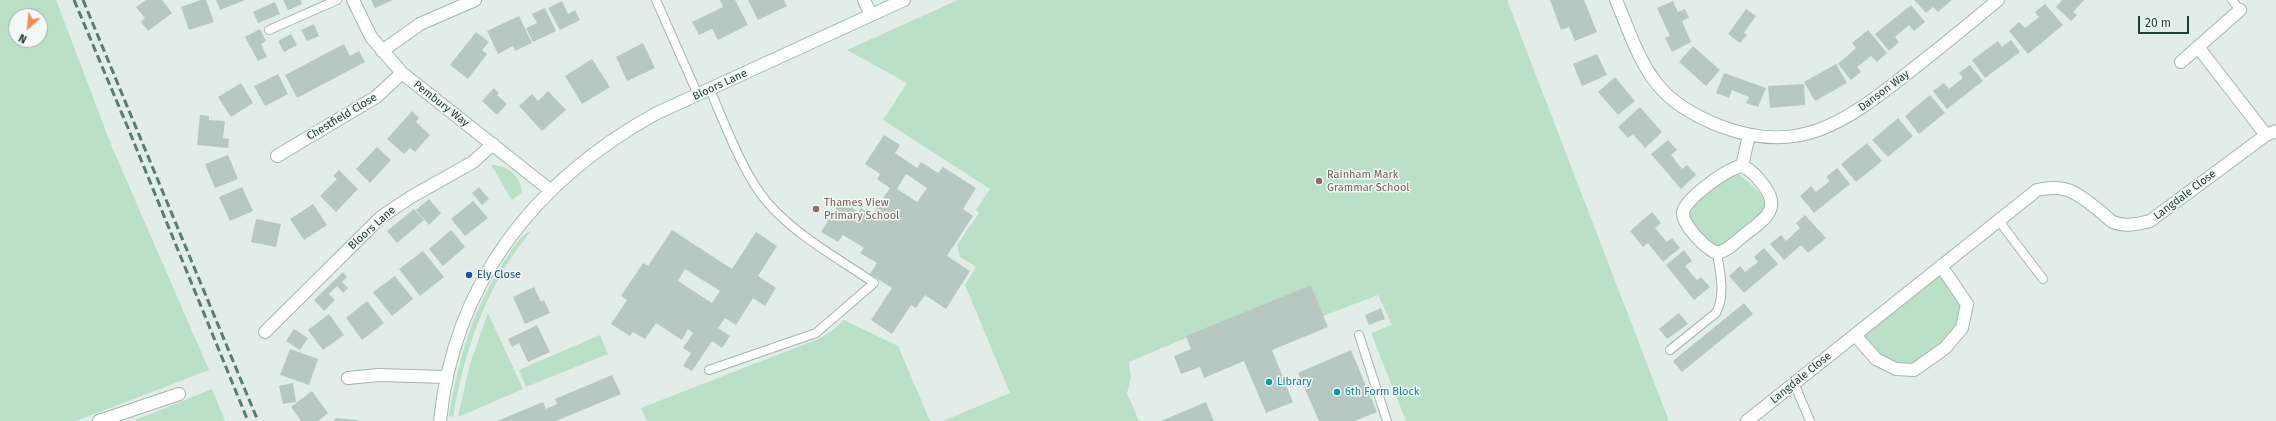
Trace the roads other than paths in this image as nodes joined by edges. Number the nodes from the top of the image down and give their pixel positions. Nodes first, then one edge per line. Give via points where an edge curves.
1 (337, 0) edge
2 (353, 0) edge
3 (475, 0) edge
4 (656, 0) edge
5 (864, 0) edge
6 (904, 0) edge
7 (1616, 0) edge
8 (1998, 0) edge
9 (2232, 0) edge
10 (2240, 10) joint
11 (871, 15) junction
12 (269, 30) dead end
13 (2198, 47) junction
14 (382, 51) junction
15 (2181, 62) dead end
16 (402, 73) junction
17 (710, 90) junction
18 (698, 95) junction
19 (2271, 133) edge
20 (1749, 135) junction
21 (493, 144) junction
22 (277, 156) dead end
23 (1742, 166) junction
24 (550, 190) junction
25 (1999, 221) junction
26 (1718, 252) junction
27 (1941, 266) junction
28 (2043, 279) dead end
29 (265, 332) dead end
30 (1360, 335) dead end
31 (1855, 335) junction
32 (1670, 350) dead end
33 (709, 370) dead end
34 (446, 377) junction
35 (348, 378) dead end
36 (1794, 384) junction
37 (179, 394) dead end
38 (99, 421) edge
39 (440, 421) edge
40 (1387, 421) edge
41 (1747, 421) edge
42 (1810, 421) edge

1 - 12 lane
2 - 14 street, Pembury Way via 360,17
3 - 14 street via 420,24
4 - 18 lane
5 - 11 street
6 - 11 street, Bloors Lane
7 - 20 street, Danson Way via 1644,65 1673,100 1708,122
8 - 20 street, Danson Way via 1878,96 1837,123 1799,136 1774,138
9 - 10 lane
10 - 13 street
11 - 17 street, Bloors Lane
13 - 15 street
13 - 19 street, Langdale Close
14 - 16 street, Pembury Way
16 - 21 street, Pembury Way
16 - 22 street, Chestfield Close via 376,97
17 - 18 street, Bloors Lane
17 - 33 lane via 748,172 767,202 798,230 874,283 816,334
18 - 24 street, Bloors Lane via 655,114 624,132 584,160
19 - 25 street, Langdale Close via 2150,221 2134,225 2113,222 2079,194 2067,188 2052,186 2037,190
20 - 23 street
21 - 24 street, Pembury Way
21 - 29 street, Bloors Lane via 473,162 381,217
23 - 26 street via 1761,181 1771,195 1772,207 1764,218 1726,250
23 - 26 street via 1731,168 1698,193 1687,204 1683,213 1686,224 1703,244
24 - 34 street, Bloors Lane via 512,232 481,281 458,332
25 - 27 street, Langdale Close
25 - 28 lane
26 - 32 lane via 1722,297 1720,305 1716,313
27 - 31 street, Langdale Close
27 - 31 street via 1967,304 1962,328 1945,348 1914,370 1896,369 1876,359
30 - 40 lane
31 - 36 street, Langdale Close
34 - 35 street via 379,375
34 - 39 street, Bloors Lane
36 - 41 street, Langdale Close
36 - 42 lane
37 - 38 street

